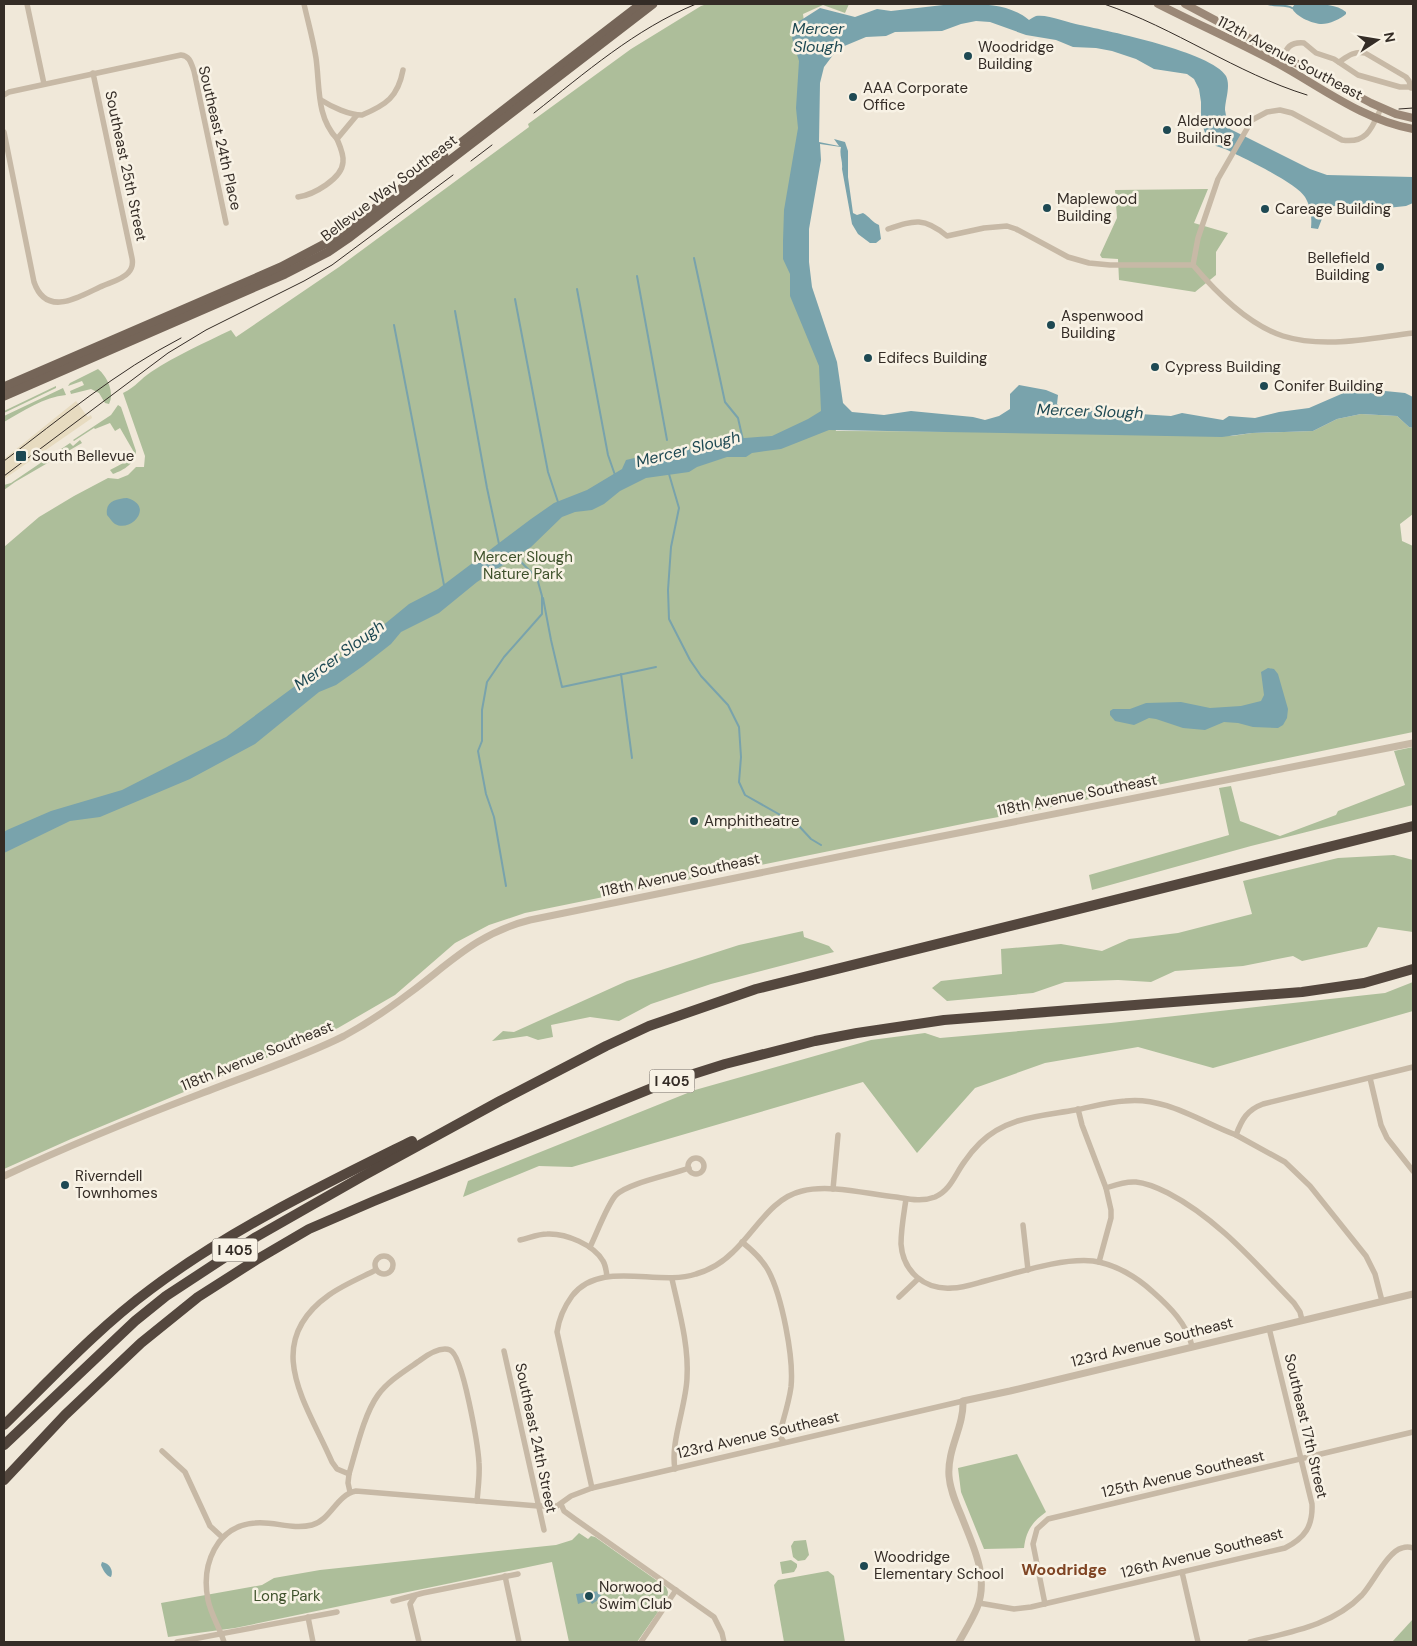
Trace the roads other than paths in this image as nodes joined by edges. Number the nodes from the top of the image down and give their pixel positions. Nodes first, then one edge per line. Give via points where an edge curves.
1 (27, 4) edge
2 (304, 4) edge
3 (641, 4) edge
4 (653, 4) edge
5 (1158, 4) edge
6 (1185, 4) edge
7 (1284, 57) junction
8 (1339, 62) junction
9 (403, 70) dead end
10 (93, 73) junction
11 (44, 84) junction
12 (1412, 87) edge
13 (4, 95) edge
14 (322, 100) junction
15 (1381, 108) junction
16 (357, 115) junction
17 (1413, 118) edge
18 (1376, 119) junction
19 (1413, 129) edge
20 (4, 132) edge
21 (337, 139) junction
22 (298, 197) dead end
23 (226, 223) dead end
24 (888, 229) dead end
25 (1193, 265) junction
26 (1413, 333) edge
27 (122, 336) junction
28 (102, 354) junction
29 (4, 387) edge
30 (4, 396) edge
31 (1413, 743) edge
32 (1413, 821) edge
33 (1413, 826) edge
34 (1366, 838) junction
35 (1413, 969) edge
36 (1413, 1067) edge
37 (1370, 1078) junction
38 (500, 1101) junction
39 (1078, 1109) junction
40 (838, 1135) dead end
41 (1236, 1135) junction
42 (689, 1168) dead end
43 (1413, 1171) edge
44 (4, 1176) edge
45 (1106, 1188) junction
46 (833, 1189) junction
47 (906, 1199) junction
48 (1023, 1225) dead end
49 (520, 1240) dead end
50 (742, 1242) junction
51 (590, 1247) junction
52 (1099, 1262) junction
53 (376, 1270) dead end
54 (1028, 1270) junction
55 (608, 1276) junction
56 (672, 1279) junction
57 (918, 1279) junction
58 (1413, 1294) edge
59 (899, 1297) dead end
60 (1382, 1301) junction
61 (1302, 1320) junction
62 (1270, 1328) junction
63 (1192, 1346) junction
64 (504, 1351) dead end
65 (963, 1401) junction
66 (4, 1426) edge
67 (1413, 1432) edge
68 (784, 1442) junction
69 (4, 1445) edge
70 (162, 1451) dead end
71 (1301, 1459) junction
72 (676, 1469) junction
73 (349, 1474) junction
74 (4, 1482) edge
75 (592, 1488) junction
76 (350, 1492) junction
77 (477, 1501) junction
78 (561, 1504) junction
79 (538, 1506) junction
80 (544, 1530) dead end
81 (1308, 1530) joint
82 (222, 1537) junction
83 (1413, 1548) edge
84 (1182, 1572) junction
85 (518, 1574) dead end
86 (505, 1576) junction
87 (676, 1590) junction
88 (414, 1596) junction
89 (393, 1601) dead end
90 (979, 1602) junction
91 (1045, 1604) junction
92 (337, 1612) dead end
93 (308, 1617) junction
94 (222, 1634) junction
95 (177, 1642) edge
96 (224, 1642) edge
97 (313, 1642) edge
98 (419, 1642) edge
99 (519, 1642) edge
100 (641, 1642) edge
101 (724, 1642) edge
102 (959, 1642) edge
103 (1198, 1642) edge
104 (1250, 1642) edge

1 - 11 street
2 - 14 street
3 - 27 main road, Bellevue Way Southeast via 336,238 281,267
4 - 28 main road, Bellevue Way Southeast via 341,244 285,274
5 - 18 main road, 112th Avenue Southeast via 1251,49
6 - 7 main road, 112th Avenue Southeast
7 - 8 street via 1289,47 1301,42 1316,53
7 - 15 main road, 112th Avenue Southeast
8 - 12 street via 1358,75
8 - 12 street via 1352,54 1365,53 1406,77
9 - 16 street via 393,97
10 - 11 street
10 - 20 street, Southeast 25th Street via 133,264 125,276 68,302 56,302 39,294
10 - 23 street, Southeast 24th Place via 181,55 189,59
11 - 13 street
14 - 16 street
14 - 21 street via 324,120
15 - 17 main road, 112th Avenue Southeast
15 - 18 street
16 - 21 street
18 - 19 main road, 112th Avenue Southeast
18 - 25 street via 1369,133 1350,141 1280,110 1252,120 1218,179 1196,244
21 - 22 street via 343,156 341,170 323,187 308,196
24 - 25 street via 920,221 929,223 947,236 1007,226 1068,257 1089,263
25 - 26 street via 1206,281 1245,314 1282,336 1336,341
27 - 28 main road
27 - 29 main road, Bellevue Way Southeast
28 - 30 main road, Bellevue Way Southeast
31 - 44 street, 118th Avenue Southeast via 513,924 474,943 394,1005 336,1040 101,1132
32 - 34 highway
33 - 34 highway, I 405
34 - 38 highway, I 405 via 756,989 649,1026
35 - 74 highway, I 405 via 1364,982 1302,992 900,1026 815,1041 662,1084 346,1213 256,1260 198,1297 141,1343 28,1453
36 - 37 street
37 - 41 street via 1255,1107 1244,1117
37 - 43 street via 1384,1132
38 - 66 highway via 314,1189 202,1254 151,1289 96,1335
38 - 69 highway, I 405 via 256,1237 166,1296 135,1321
39 - 41 street via 1143,1100 1177,1110
39 - 45 street
39 - 47 street via 1026,1118 1002,1127 973,1150 946,1190 929,1198
40 - 46 street
41 - 60 street via 1285,1162 1310,1186 1366,1256
42 - 51 street via 619,1193
45 - 52 street via 1111,1218
45 - 61 street via 1123,1183 1145,1184 1204,1215 1294,1303
46 - 47 street
46 - 50 street via 801,1191 789,1196 779,1202
47 - 57 street via 901,1245 906,1263
48 - 54 street
49 - 51 street via 552,1234
50 - 56 street via 715,1266 694,1275
50 - 68 street via 768,1270 786,1329 792,1377 780,1432
51 - 55 street via 603,1260
52 - 54 street via 1073,1261
52 - 63 street via 1124,1272 1149,1288 1186,1330
53 - 73 street via 318,1304 307,1315 294,1338 293,1369 301,1395 332,1462 337,1469
54 - 57 street via 952,1288 932,1286
55 - 56 street
55 - 75 street via 591,1281 575,1292 561,1315 558,1332
56 - 72 street via 688,1364 685,1403 674,1450
57 - 59 street
58 - 60 street, 123rd Avenue Southeast
60 - 61 street, 123rd Avenue Southeast
61 - 62 street, 123rd Avenue Southeast
62 - 63 street, 123rd Avenue Southeast
62 - 71 street, Southeast 17th Street
63 - 65 street, 123rd Avenue Southeast
64 - 79 street, Southeast 24th Street
65 - 68 street, 123rd Avenue Southeast
65 - 90 street via 949,1476 979,1563
67 - 71 street, 125th Avenue Southeast
68 - 72 street, 123rd Avenue Southeast
70 - 82 street via 185,1472 210,1526
71 - 81 street, Southeast 17th Street via 1312,1504
71 - 91 street, 125th Avenue Southeast via 1048,1519 1033,1537
72 - 75 street, 123rd Avenue Southeast
73 - 76 street
73 - 77 street via 378,1396 432,1352 451,1350 461,1370 478,1450
75 - 78 street, 123rd Avenue Southeast via 570,1496
76 - 77 street, 123rd Avenue Southeast
76 - 82 street via 317,1523 295,1527 252,1523 235,1528
77 - 79 street, 123rd Avenue Southeast
78 - 79 street, 123rd Avenue Southeast
78 - 87 street via 564,1511
79 - 80 street, Southeast 24th Street
81 - 84 street, 126th Avenue Southeast via 1285,1548
82 - 94 street via 212,1554 207,1590 210,1609
83 - 104 street via 1401,1548 1391,1554 1363,1594 1335,1616 1306,1628
84 - 91 street, 126th Avenue Southeast
84 - 103 street
85 - 86 street
86 - 88 street
86 - 99 street
87 - 100 street
87 - 101 street via 714,1617
88 - 89 street
88 - 98 street via 410,1604
90 - 91 street, 126th Avenue Southeast via 1022,1609
90 - 102 street
92 - 93 street
93 - 94 street
93 - 97 street
94 - 95 street
94 - 96 street

